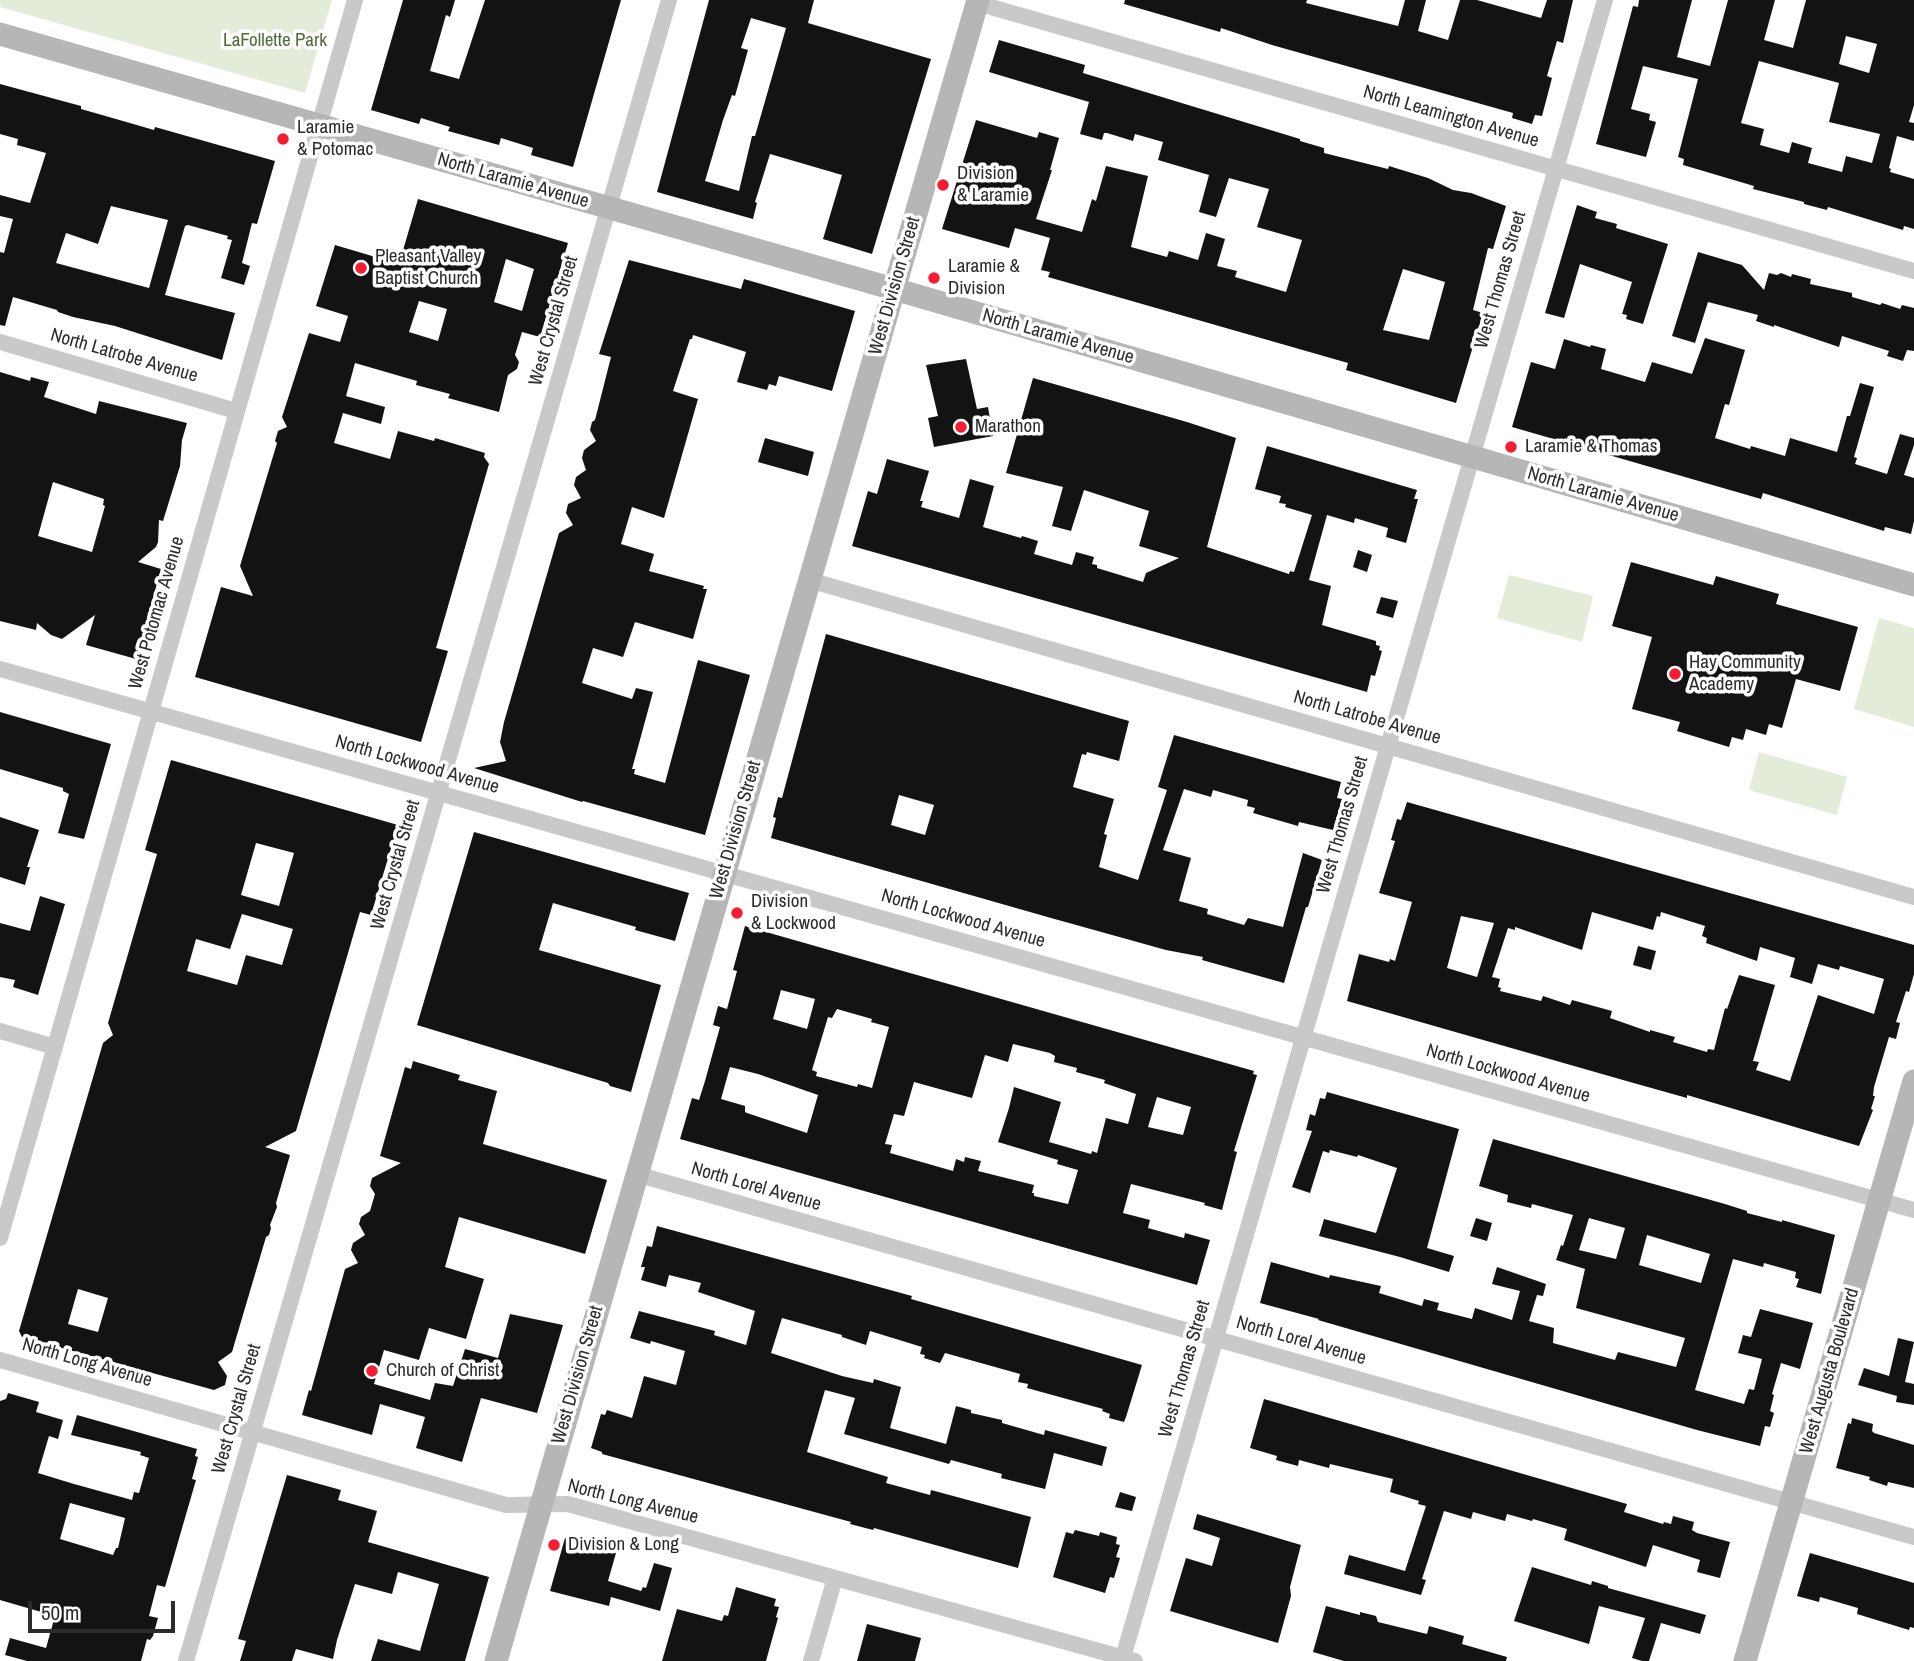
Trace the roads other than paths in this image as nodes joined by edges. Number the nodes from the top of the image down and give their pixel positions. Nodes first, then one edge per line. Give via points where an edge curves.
1 (355, 0) edge
2 (669, 0) edge
3 (1605, 0) edge
4 (977, 1) edge
5 (0, 34) edge
6 (318, 125) junction
7 (1556, 169) junction
8 (609, 208) junction
9 (1914, 271) edge
10 (894, 289) junction
11 (0, 342) edge
12 (236, 411) junction
13 (1472, 457) junction
14 (809, 580) junction
15 (1914, 585) edge
16 (0, 669) edge
17 (151, 712) junction
18 (1388, 746) junction
19 (439, 793) junction
20 (723, 874) junction
21 (1914, 897) edge
22 (0, 1031) edge
23 (1303, 1037) junction
24 (55, 1047) junction
25 (1914, 1081) edge
26 (636, 1174) junction
27 (1879, 1200) junction
28 (1914, 1210) edge
29 (0, 1238) edge
30 (1215, 1339) junction
31 (0, 1360) edge
32 (252, 1433) junction
33 (1791, 1502) junction
34 (541, 1505) junction
35 (1914, 1537) edge
36 (835, 1578) junction
37 (1126, 1660) edge
38 (186, 1661) edge
39 (496, 1661) edge
40 (811, 1661) edge
41 (1745, 1661) edge

1 - 6 street, West Potomac Avenue
2 - 8 street, West Crystal Street
3 - 7 street, West Thomas Street
4 - 7 street, North Leamington Avenue
4 - 10 street, West Division Street
5 - 6 street, North Laramie Avenue
6 - 8 street, North Laramie Avenue
6 - 12 street, West Potomac Avenue
7 - 9 street, North Leamington Avenue
7 - 13 street, West Thomas Street
8 - 10 street, North Laramie Avenue
8 - 19 street, West Crystal Street
10 - 13 street, North Laramie Avenue
10 - 14 street, West Division Street
11 - 12 street, North Latrobe Avenue
12 - 17 street, West Potomac Avenue
13 - 15 street, North Laramie Avenue
13 - 18 street, West Thomas Street
14 - 18 street, North Latrobe Avenue
14 - 20 street, West Division Street
16 - 17 street, North Lockwood Avenue
17 - 19 street, North Lockwood Avenue
17 - 24 street, West Potomac Avenue
18 - 21 street, North Latrobe Avenue
18 - 23 street, West Thomas Street
19 - 20 street, North Lockwood Avenue
19 - 32 street, West Crystal Street
20 - 23 street, North Lockwood Avenue
20 - 26 street, West Division Street
22 - 24 street
23 - 27 street, North Lockwood Avenue
23 - 30 street, West Thomas Street
24 - 29 street, West Potomac Avenue
25 - 27 street, West Augusta Boulevard
26 - 30 street, North Lorel Avenue
26 - 34 street, West Division Street
27 - 28 street, North Lockwood Avenue
27 - 33 street, West Augusta Boulevard
30 - 33 street, North Lorel Avenue
30 - 37 street, West Thomas Street
31 - 32 street, North Long Avenue
32 - 34 street, North Long Avenue via 506,1505
32 - 38 street, West Crystal Street
33 - 35 street, North Lorel Avenue
33 - 41 street, West Augusta Boulevard
34 - 36 street, North Long Avenue via 568,1504
34 - 39 street, West Division Street
36 - 37 street, North Long Avenue
36 - 40 street

